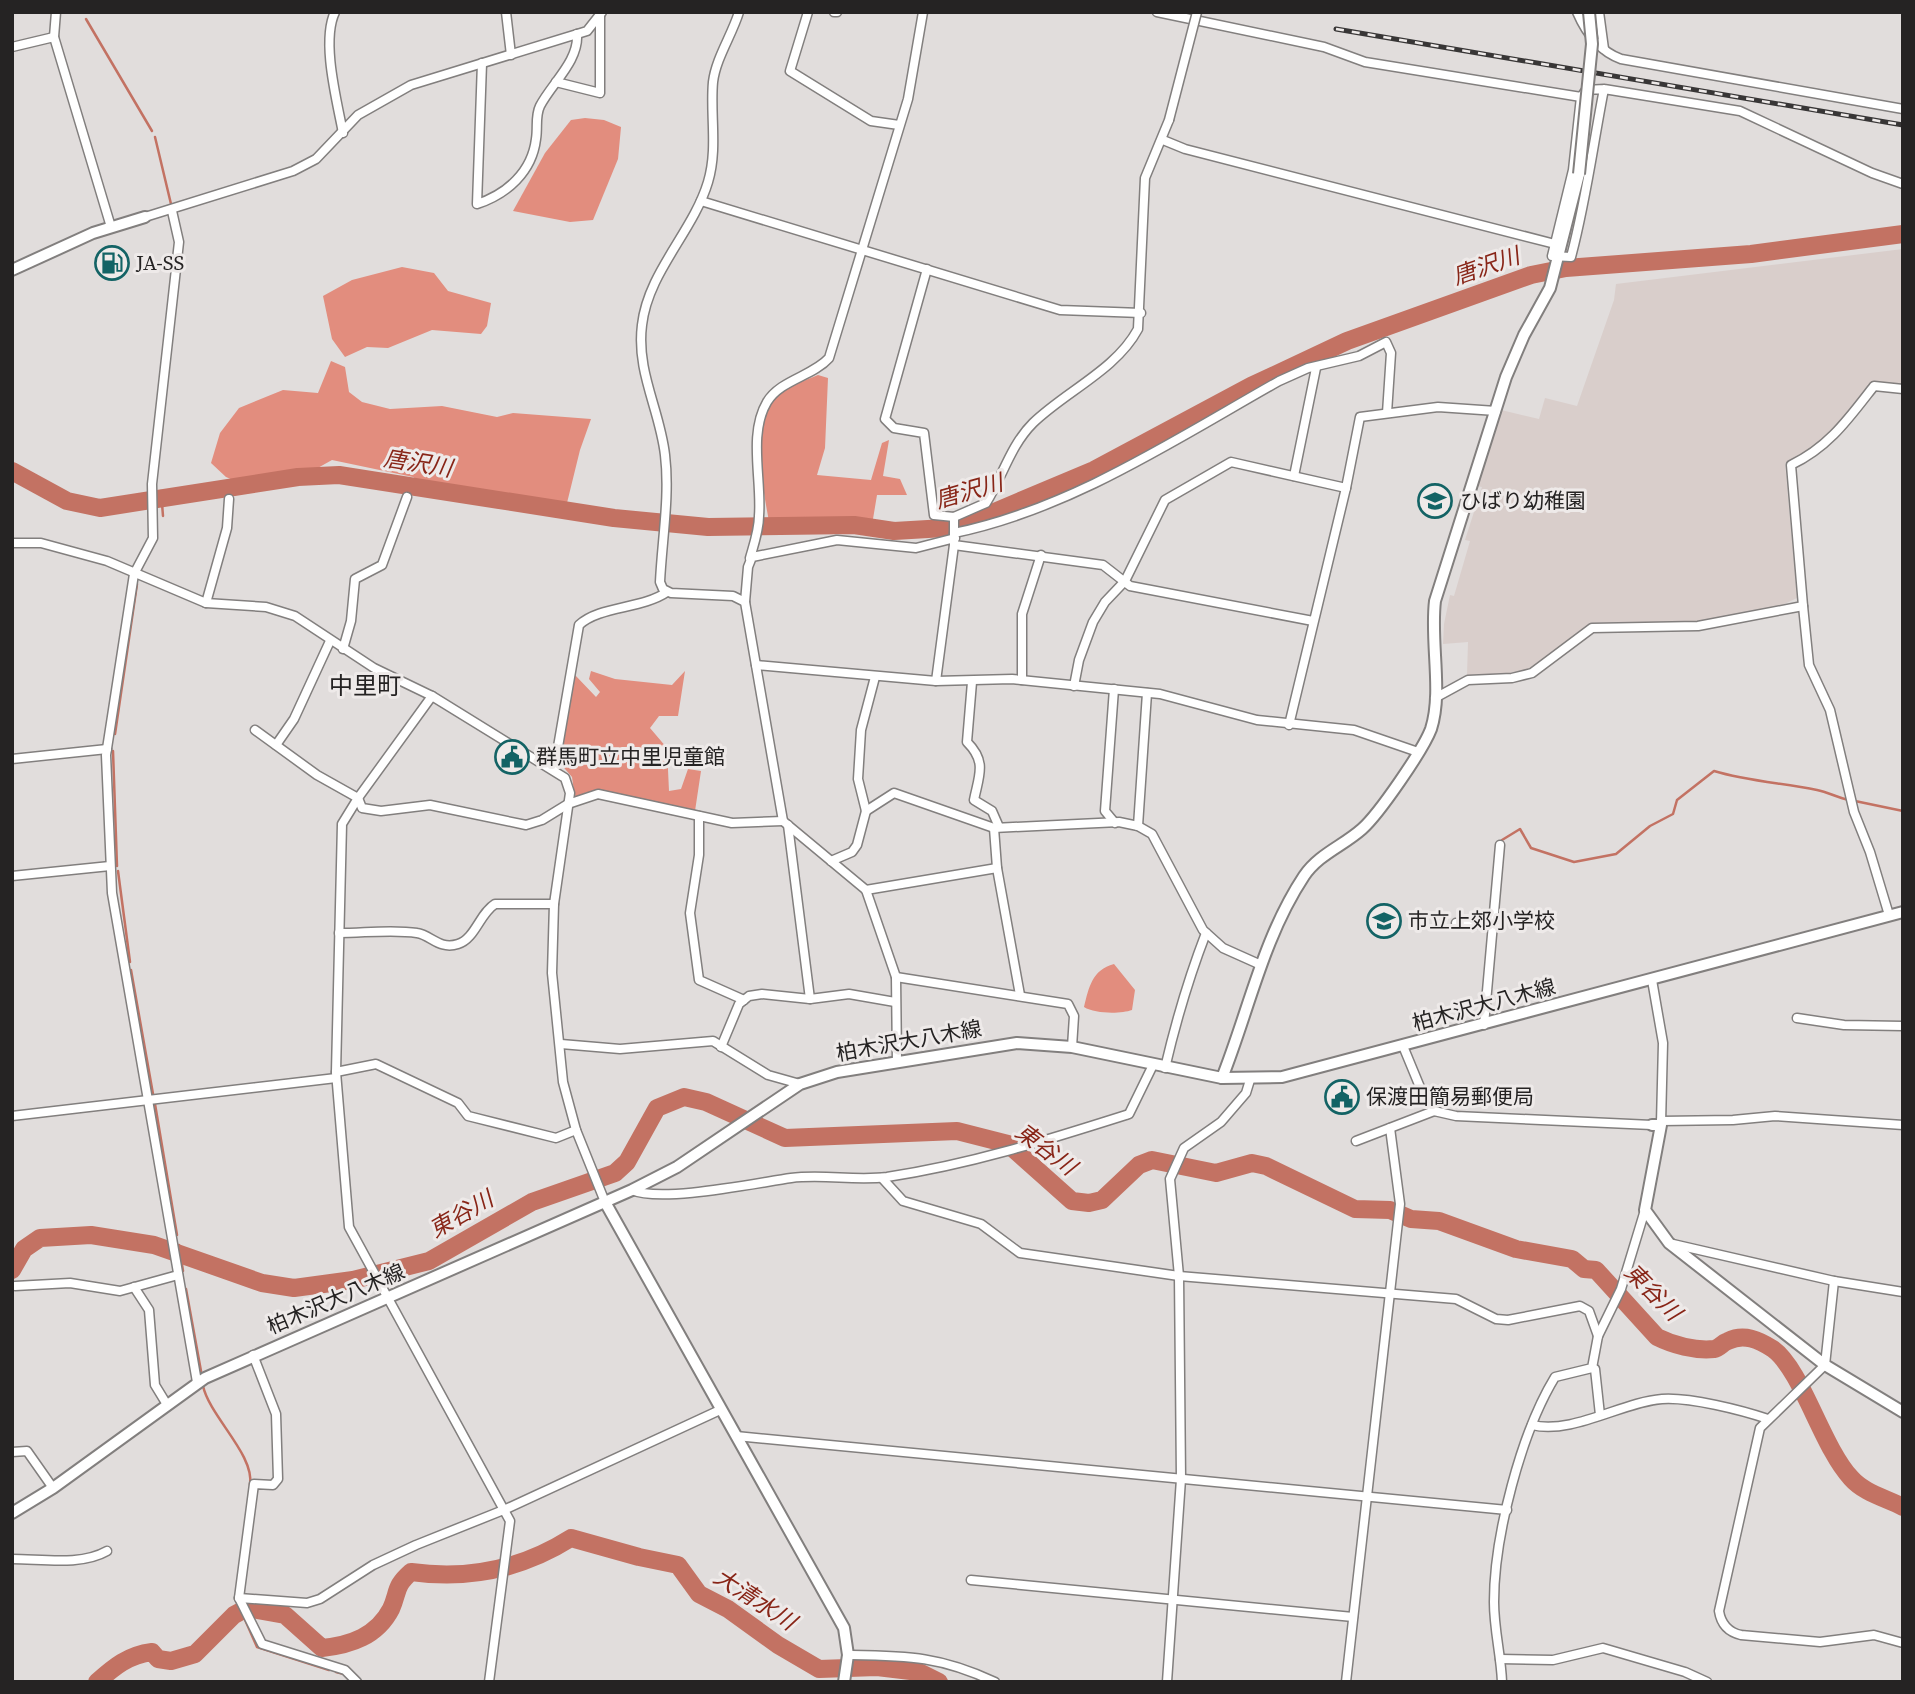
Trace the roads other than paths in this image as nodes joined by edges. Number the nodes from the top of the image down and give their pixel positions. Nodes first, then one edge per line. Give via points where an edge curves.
1 (56, 12) edge
2 (335, 12) edge
3 (506, 12) edge
4 (739, 12) edge
5 (808, 12) edge
6 (923, 12) edge
7 (1157, 12) edge
8 (1197, 12) edge
9 (1577, 12) edge
10 (1589, 12) edge
11 (1599, 12) edge
12 (601, 13) edge
13 (577, 34) junction
14 (54, 37) junction
15 (12, 47) edge
16 (1604, 49) junction
17 (510, 55) junction
18 (482, 63) junction
19 (556, 82) junction
20 (1604, 89) junction
21 (1581, 97) junction
22 (1903, 109) edge
23 (899, 125) junction
24 (343, 133) junction
25 (1163, 140) junction
26 (1903, 184) edge
27 (701, 201) junction
28 (172, 211) junction
29 (145, 217) joint
30 (111, 227) junction
31 (1555, 244) junction
32 (861, 249) junction
33 (1559, 259) junction
34 (927, 269) junction
35 (12, 270) edge
36 (1141, 313) junction
37 (1316, 368) junction
38 (1903, 389) edge
39 (1496, 411) junction
40 (1387, 413) junction
41 (1294, 476) junction
42 (1346, 488) junction
43 (407, 497) dead end
44 (229, 499) dead end
45 (954, 517) junction
46 (954, 537) junction
47 (12, 543) edge
48 (1041, 555) junction
49 (750, 558) junction
50 (134, 574) junction
51 (1125, 581) junction
52 (667, 592) junction
53 (745, 602) junction
54 (206, 603) junction
55 (1803, 606) junction
56 (1313, 621) junction
57 (330, 641) junction
58 (342, 649) junction
59 (757, 665) junction
60 (874, 677) junction
61 (1022, 680) junction
62 (936, 681) junction
63 (972, 682) junction
64 (1074, 686) junction
65 (1114, 689) junction
66 (1147, 693) junction
67 (432, 696) junction
68 (1435, 698) junction
69 (1289, 725) junction
70 (255, 730) dead end
71 (276, 745) junction
72 (107, 749) junction
73 (1418, 751) junction
74 (12, 759) edge
75 (554, 770) junction
76 (358, 798) junction
77 (568, 804) junction
78 (866, 811) junction
79 (699, 816) junction
80 (785, 823) junction
81 (1115, 823) junction
82 (1138, 826) junction
83 (996, 828) junction
84 (1500, 845) dead end
85 (831, 861) junction
86 (110, 866) junction
87 (997, 868) junction
88 (12, 876) edge
89 (866, 890) junction
90 (554, 904) junction
91 (1903, 912) edge
92 (1889, 915) junction
93 (1456, 923) dead end
94 (1495, 925) junction
95 (340, 933) junction
96 (1206, 933) junction
97 (1261, 965) junction
98 (896, 977) junction
99 (1652, 980) junction
100 (1020, 995) junction
101 (810, 999) junction
102 (744, 1000) junction
103 (895, 1002) junction
104 (1797, 1018) dead end
105 (1484, 1025) junction
106 (1903, 1026) edge
107 (561, 1044) junction
108 (1403, 1046) junction
109 (721, 1047) junction
110 (1072, 1047) junction
111 (897, 1062) junction
112 (1153, 1065) junction
113 (1165, 1068) junction
114 (336, 1075) junction
115 (1222, 1078) junction
116 (1250, 1080) junction
117 (800, 1084) junction
118 (148, 1100) junction
119 (1434, 1111) junction
120 (12, 1116) edge
121 (1658, 1124) junction
122 (1903, 1125) edge
123 (1390, 1128) junction
124 (576, 1130) junction
125 (1356, 1141) dead end
126 (883, 1178) junction
127 (632, 1191) junction
128 (605, 1202) junction
129 (1645, 1209) junction
130 (1669, 1244) junction
131 (177, 1272) junction
132 (1179, 1276) junction
133 (1834, 1281) junction
134 (15, 1286) dead end
135 (134, 1287) junction
136 (1388, 1291) junction
137 (1903, 1292) edge
138 (388, 1299) junction
139 (1598, 1336) junction
140 (253, 1355) junction
141 (1825, 1365) junction
142 (1592, 1368) junction
143 (197, 1382) junction
144 (166, 1403) junction
145 (720, 1410) junction
146 (1903, 1412) edge
147 (1600, 1415) junction
148 (1768, 1419) junction
149 (1532, 1425) junction
150 (736, 1436) junction
151 (12, 1452) edge
152 (1181, 1479) junction
153 (53, 1488) junction
154 (1369, 1498) junction
155 (506, 1508) junction
156 (1507, 1510) junction
157 (12, 1513) edge
158 (107, 1551) dead end
159 (12, 1559) edge
160 (971, 1580) dead end
161 (240, 1600) junction
162 (1170, 1602) junction
163 (1353, 1618) junction
164 (1903, 1643) edge
165 (847, 1658) junction
166 (1500, 1659) junction
167 (844, 1680) edge
168 (356, 1682) edge
169 (489, 1682) edge
170 (995, 1682) edge
171 (1167, 1682) edge
172 (1346, 1682) edge
173 (1502, 1682) edge
174 (1707, 1682) edge

1 - 14 street
2 - 24 street via 331,56
3 - 17 street
4 - 27 street via 713,80 713,155
5 - 23 street via 790,71 871,121
6 - 23 street
7 - 21 street via 1324,47 1365,62
8 - 25 street, bridge
9 - 16 street via 1587,32
10 - 33 street, bridge via 1592,44 1579,174
11 - 16 street
12 - 13 street via 592,27
12 - 19 street via 600,93
13 - 17 street
13 - 19 street via 575,52
14 - 15 street
14 - 30 street
16 - 22 street via 1621,59
17 - 18 street
18 - 19 street via 477,204 500,196 518,180 533,152 539,109
18 - 24 street via 411,85 371,105
20 - 21 street via 1586,90
20 - 26 street via 1740,111
20 - 33 street via 1584,208 1571,257
21 - 31 street via 1573,170
23 - 32 street
24 - 28 street via 316,159 293,171
25 - 31 street
25 - 36 street via 1145,178
27 - 32 street
27 - 52 street via 652,290 642,325 643,377 665,456 660,582
28 - 29 street
28 - 50 street via 179,242 152,492 153,538
29 - 30 street
30 - 35 street
31 - 33 street via 1552,257
32 - 34 street
32 - 49 street via 829,358 776,393 761,417 759,519
33 - 39 street
34 - 36 street via 1060,310
34 - 45 street via 885,419 894,428 924,433 934,515
36 - 45 street via 1138,329 1124,349 1024,432 986,503
37 - 40 street via 1388,343
37 - 41 street
37 - 46 street via 1279,381 1093,484
38 - 55 street via 1874,386 1830,441 1791,466
39 - 40 street via 1438,407
39 - 68 street via 1436,601 1432,635
40 - 42 street via 1360,417
41 - 42 street
41 - 51 street via 1231,463 1174,493 1157,511
42 - 56 street
43 - 58 street via 382,565 355,579 351,621
44 - 54 street via 227,528
45 - 46 street
46 - 48 street
46 - 49 street via 916,548 837,540
46 - 62 street
47 - 50 street via 41,543 107,561
48 - 51 street via 1103,565
48 - 61 street via 1022,614
49 - 53 street
50 - 54 street
50 - 72 street
51 - 56 street via 1130,586
51 - 64 street via 1093,622
52 - 53 street via 733,596
52 - 75 street via 656,600 579,625
53 - 59 street
54 - 57 street via 286,612
55 - 68 street via 1698,626 1592,628 1532,673 1468,680
55 - 92 street via 1809,665 1830,710 1854,811
56 - 69 street
57 - 58 street
57 - 71 street via 294,719
58 - 67 street
59 - 60 street
59 - 80 street
60 - 62 street
60 - 78 street via 861,730 858,779
61 - 63 street
61 - 64 street
62 - 63 street
63 - 83 street via 967,742 979,753 981,766 974,800 992,811
64 - 65 street
65 - 66 street
65 - 81 street via 1105,811
66 - 69 street
66 - 82 street
67 - 75 street
67 - 76 street
68 - 73 street via 1430,731
69 - 73 street via 1354,730
70 - 71 street
71 - 76 street
72 - 74 street
72 - 86 street
73 - 97 street via 1370,821 1306,874
75 - 77 street via 568,785
76 - 77 street via 362,808 372,810 430,804 526,825
76 - 95 street via 342,824
77 - 79 street via 598,794
77 - 90 street
78 - 83 street via 894,793
78 - 85 street via 857,845
79 - 80 street via 739,824
79 - 102 street via 699,855 690,913 699,980
80 - 85 street
80 - 101 street
81 - 82 street
81 - 83 street
82 - 96 street via 1152,834
83 - 87 street
84 - 94 street
85 - 89 street
86 - 88 street
86 - 118 street
87 - 89 street
87 - 100 street
89 - 98 street
90 - 95 street via 495,904 457,944 434,943 419,933
90 - 107 street via 552,973
91 - 92 street, 柏木沢大八木線
92 - 99 street, 柏木沢大八木線
93 - 94 street
94 - 105 street
95 - 114 street
96 - 97 street via 1223,948
96 - 113 street via 1180,1004
97 - 115 street
98 - 100 street
98 - 103 street
99 - 105 street, 柏木沢大八木線
99 - 121 street via 1663,1043
100 - 110 street via 1068,1004 1074,1016
101 - 102 street via 762,994
101 - 103 street via 849,994
102 - 109 street
103 - 111 street
104 - 106 street
105 - 108 street, 柏木沢大八木線
107 - 109 street via 620,1049 704,1040
107 - 124 street via 563,1082
108 - 116 street, 柏木沢大八木線 via 1282,1077
108 - 119 street
109 - 117 street via 768,1075
110 - 111 street, 柏木沢大八木線 via 1003,1044
110 - 112 street, 柏木沢大八木線
111 - 117 street, 柏木沢大八木線 via 837,1072
112 - 113 street, 柏木沢大八木線
112 - 126 street via 1129,1114 1012,1152
113 - 115 street, 柏木沢大八木線
114 - 118 street
114 - 124 street via 376,1064 458,1103 468,1116 556,1138
114 - 138 street via 349,1227
115 - 116 street, 柏木沢大八木線
116 - 132 street via 1237,1106 1184,1148 1171,1172
117 - 127 street, 柏木沢大八木線 via 677,1167
118 - 120 street
118 - 131 street
119 - 121 street via 1456,1116
119 - 123 street
121 - 122 street via 1775,1116
121 - 129 street
123 - 125 street
123 - 136 street via 1400,1205
124 - 128 street
126 - 127 street via 824,1175 700,1190
126 - 132 street via 903,1201 981,1224 1020,1253
127 - 128 street, 柏木沢大八木線
128 - 138 street, 柏木沢大八木線
128 - 145 street
129 - 130 street
129 - 139 street via 1621,1289
130 - 133 street
130 - 141 street
131 - 135 street
131 - 143 street
132 - 136 street
132 - 152 street
133 - 137 street
133 - 141 street
134 - 135 street via 70,1283 120,1291
135 - 144 street via 149,1310 155,1385
136 - 139 street via 1456,1299 1496,1319 1534,1317 1580,1306 1589,1311
136 - 154 street
138 - 140 street, 柏木沢大八木線
138 - 155 street
139 - 142 street
140 - 143 street, 柏木沢大八木線
140 - 161 street via 276,1414 278,1479 272,1485 254,1484
141 - 146 street
141 - 148 street
142 - 147 street
142 - 149 street via 1555,1377
143 - 144 street, 柏木沢大八木線
144 - 153 street, 柏木沢大八木線
145 - 150 street
145 - 155 street
147 - 148 street via 1664,1398
147 - 149 street via 1543,1427
148 - 164 street via 1760,1428 1732,1545 1721,1619 1732,1633 1741,1635 1820,1642 1874,1635
149 - 156 street
150 - 152 street
150 - 165 street via 844,1628
151 - 153 street via 27,1451
152 - 154 street
152 - 162 street
153 - 157 street, 柏木沢大八木線
154 - 156 street
154 - 163 street
155 - 161 street via 373,1565 320,1599 307,1603
155 - 169 street via 510,1521
156 - 166 street via 1494,1600
158 - 159 street via 96,1558
160 - 162 street
161 - 168 street via 262,1644 345,1670
162 - 163 street
162 - 171 street
163 - 172 street
165 - 167 street
165 - 170 street via 942,1660
166 - 173 street
166 - 174 street via 1553,1660 1603,1648

